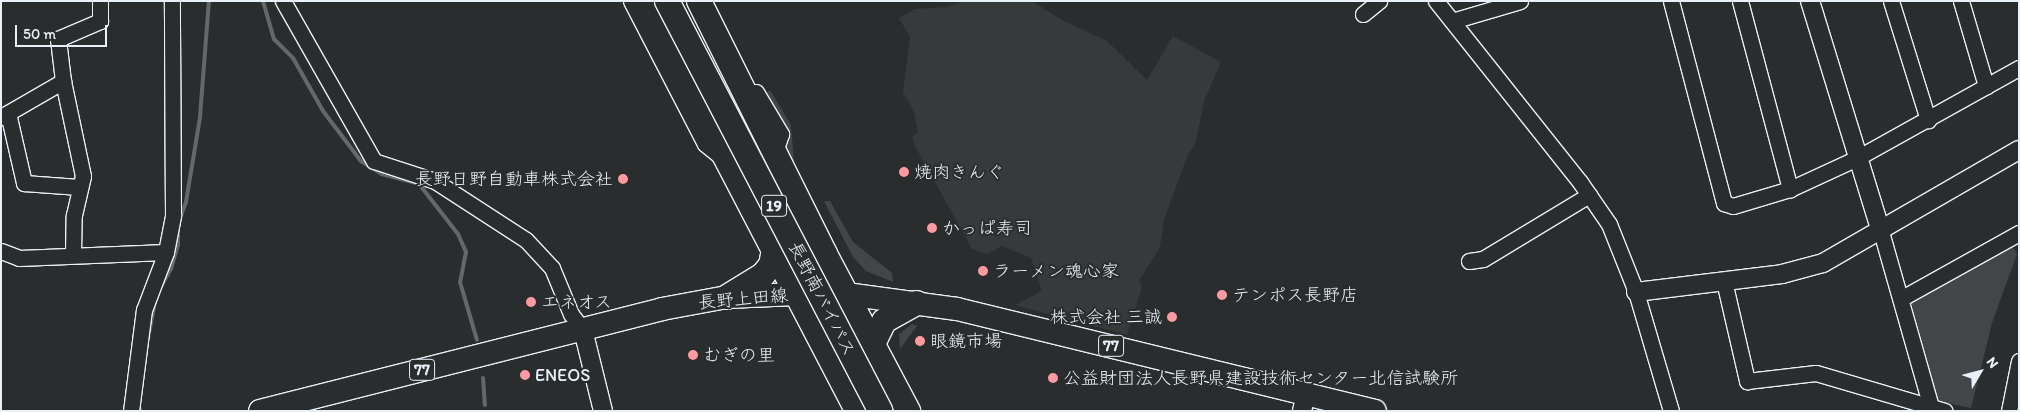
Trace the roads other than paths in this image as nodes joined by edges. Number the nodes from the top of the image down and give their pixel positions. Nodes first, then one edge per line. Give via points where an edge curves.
1 (100, 1) edge
2 (172, 1) edge
3 (283, 1) edge
4 (631, 1) edge
5 (644, 1) edge
6 (660, 1) edge
7 (667, 1) edge
8 (699, 1) edge
9 (710, 1) edge
10 (1379, 1) edge
11 (1436, 1) edge
12 (1520, 1) edge
13 (1671, 1) edge
14 (1740, 1) edge
15 (1810, 1) edge
16 (1891, 1) edge
17 (1961, 1) edge
18 (1363, 14) dead end
19 (1452, 21) junction
20 (2019, 68) edge
21 (63, 82) junction
22 (1986, 86) junction
23 (4, 115) edge
24 (1928, 120) junction
25 (2019, 150) edge
26 (775, 151) junction
27 (1857, 158) junction
28 (727, 162) junction
29 (785, 174) junction
30 (740, 185) junction
31 (80, 187) junction
32 (1790, 189) junction
33 (1589, 195) junction
34 (1880, 228) junction
35 (2017, 239) edge
36 (774, 249) junction
37 (1, 251) edge
38 (166, 252) junction
39 (73, 254) junction
40 (1469, 261) dead end
41 (1724, 281) junction
42 (1636, 292) junction
43 (797, 294) junction
44 (846, 294) junction
45 (727, 297) junction
46 (1902, 298) junction
47 (916, 303) junction
48 (583, 330) junction
49 (873, 344) junction
50 (2019, 361) edge
51 (1304, 402) edge
52 (1938, 409) edge
53 (131, 411) edge
54 (260, 411) edge
55 (604, 411) edge
56 (857, 411) edge
57 (872, 411) edge
58 (880, 411) edge
59 (908, 411) edge
60 (1375, 411) edge
61 (1671, 411) edge
62 (2009, 411) edge

1 - 21 street via 100,21 58,39
2 - 38 street via 173,215
3 - 48 street via 374,161 435,181 526,240 552,268 571,314
4 - 28 street via 705,144
5 - 28 highway, 19
6 - 57 highway, 長野南バイパス / 19
7 - 58 highway, 長野南バイパス / 19, bridge
8 - 26 highway, 19
9 - 26 street via 781,134
10 - 18 street
11 - 19 street
12 - 19 street
13 - 32 street via 1724,203 1733,206
14 - 32 street
15 - 27 street
16 - 24 street
17 - 22 street
19 - 33 street
20 - 22 street
21 - 23 street
21 - 31 street via 83,176
22 - 24 street
23 - 31 street via 24,183
24 - 27 street
25 - 34 street
26 - 29 highway, 19
27 - 32 street
27 - 34 street
28 - 30 highway, 19
29 - 30 highway via 781,188 762,201 755,200
29 - 44 highway, 19
30 - 36 highway, 19
31 - 39 street via 74,215
33 - 40 street via 1483,259
33 - 42 street via 1609,224
34 - 41 street via 1823,263 1782,274
34 - 46 street
35 - 46 street
36 - 43 highway, 19
36 - 45 highway via 770,265 763,275
37 - 39 street via 18,258
38 - 39 street
38 - 53 street via 144,310
41 - 42 street
41 - 52 street via 1747,381 1816,373
42 - 61 street
43 - 44 main road, 長野上田線 / 77
43 - 45 main road, 長野上田線 / 77
43 - 56 highway, 19
44 - 47 main road, 長野上田線 / 77
44 - 49 highway, 19
45 - 48 main road, 長野上田線 / 77
46 - 52 street
47 - 49 highway via 884,321
47 - 51 main road, 長野上田線 / 77 via 956,309
48 - 54 main road, 長野上田線 / 77
48 - 55 street
49 - 59 highway, 19
50 - 62 street
51 - 60 main road, 長野上田線 / 77

